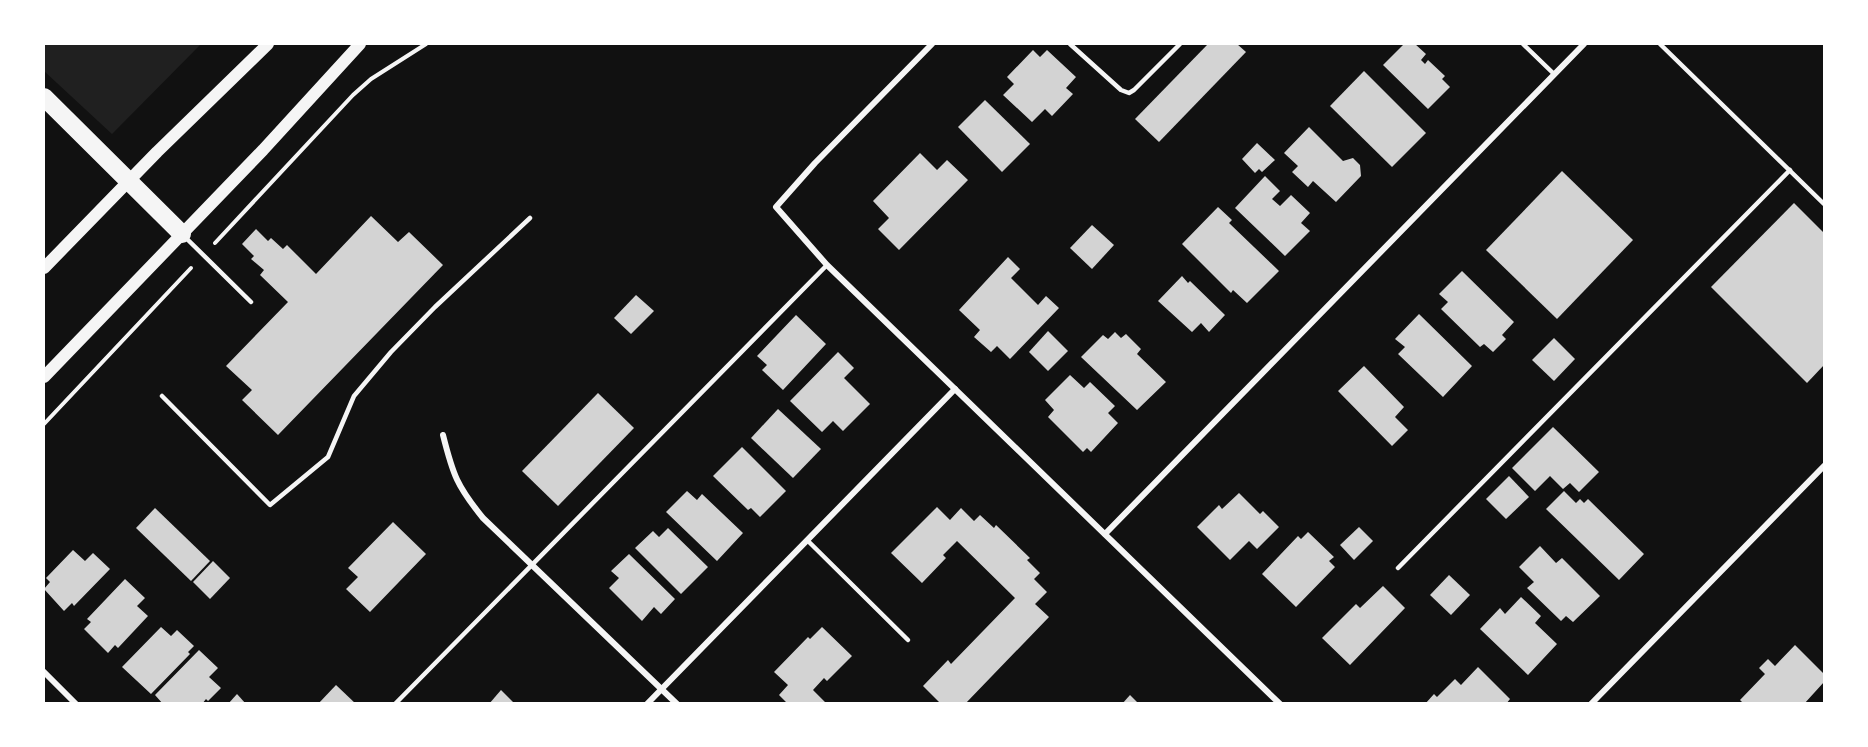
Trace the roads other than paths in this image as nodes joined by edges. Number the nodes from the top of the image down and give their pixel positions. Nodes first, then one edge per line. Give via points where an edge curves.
1 (268, 44) edge
2 (360, 44) edge
3 (932, 44) edge
4 (1070, 44) edge
5 (1180, 44) edge
6 (1523, 44) edge
7 (1584, 44) edge
8 (1660, 44) edge
9 (1554, 74) junction
10 (44, 97) edge
11 (1790, 170) junction
12 (128, 181) junction
13 (1824, 204) edge
14 (530, 218) dead end
15 (182, 234) junction
16 (827, 265) junction
17 (44, 268) edge
18 (251, 302) dead end
19 (44, 377) edge
20 (955, 389) junction
21 (162, 396) dead end
22 (443, 435) dead end
23 (1824, 466) edge
24 (1105, 534) junction
25 (807, 540) junction
26 (531, 564) junction
27 (1398, 568) dead end
28 (908, 640) dead end
29 (44, 672) edge
30 (661, 688) junction
31 (76, 704) edge
32 (395, 704) edge
33 (646, 704) edge
34 (677, 704) edge
35 (1280, 704) edge
36 (1591, 704) edge

1 - 12 main road
2 - 15 main road
3 - 16 street via 776,207
4 - 5 lane via 1129,93
6 - 9 lane
7 - 9 street
8 - 11 lane
9 - 24 street
10 - 12 highway
11 - 13 lane
11 - 27 lane
12 - 15 highway
12 - 17 main road
14 - 21 lane via 392,352 354,396 328,457 270,505
15 - 18 lane
15 - 19 main road
16 - 20 street
16 - 26 lane
20 - 24 street
20 - 25 street
22 - 26 street via 461,490 483,518
23 - 36 street
24 - 35 street
25 - 28 lane
25 - 30 street
26 - 30 street
26 - 32 lane
29 - 31 street
30 - 33 street
30 - 34 street

